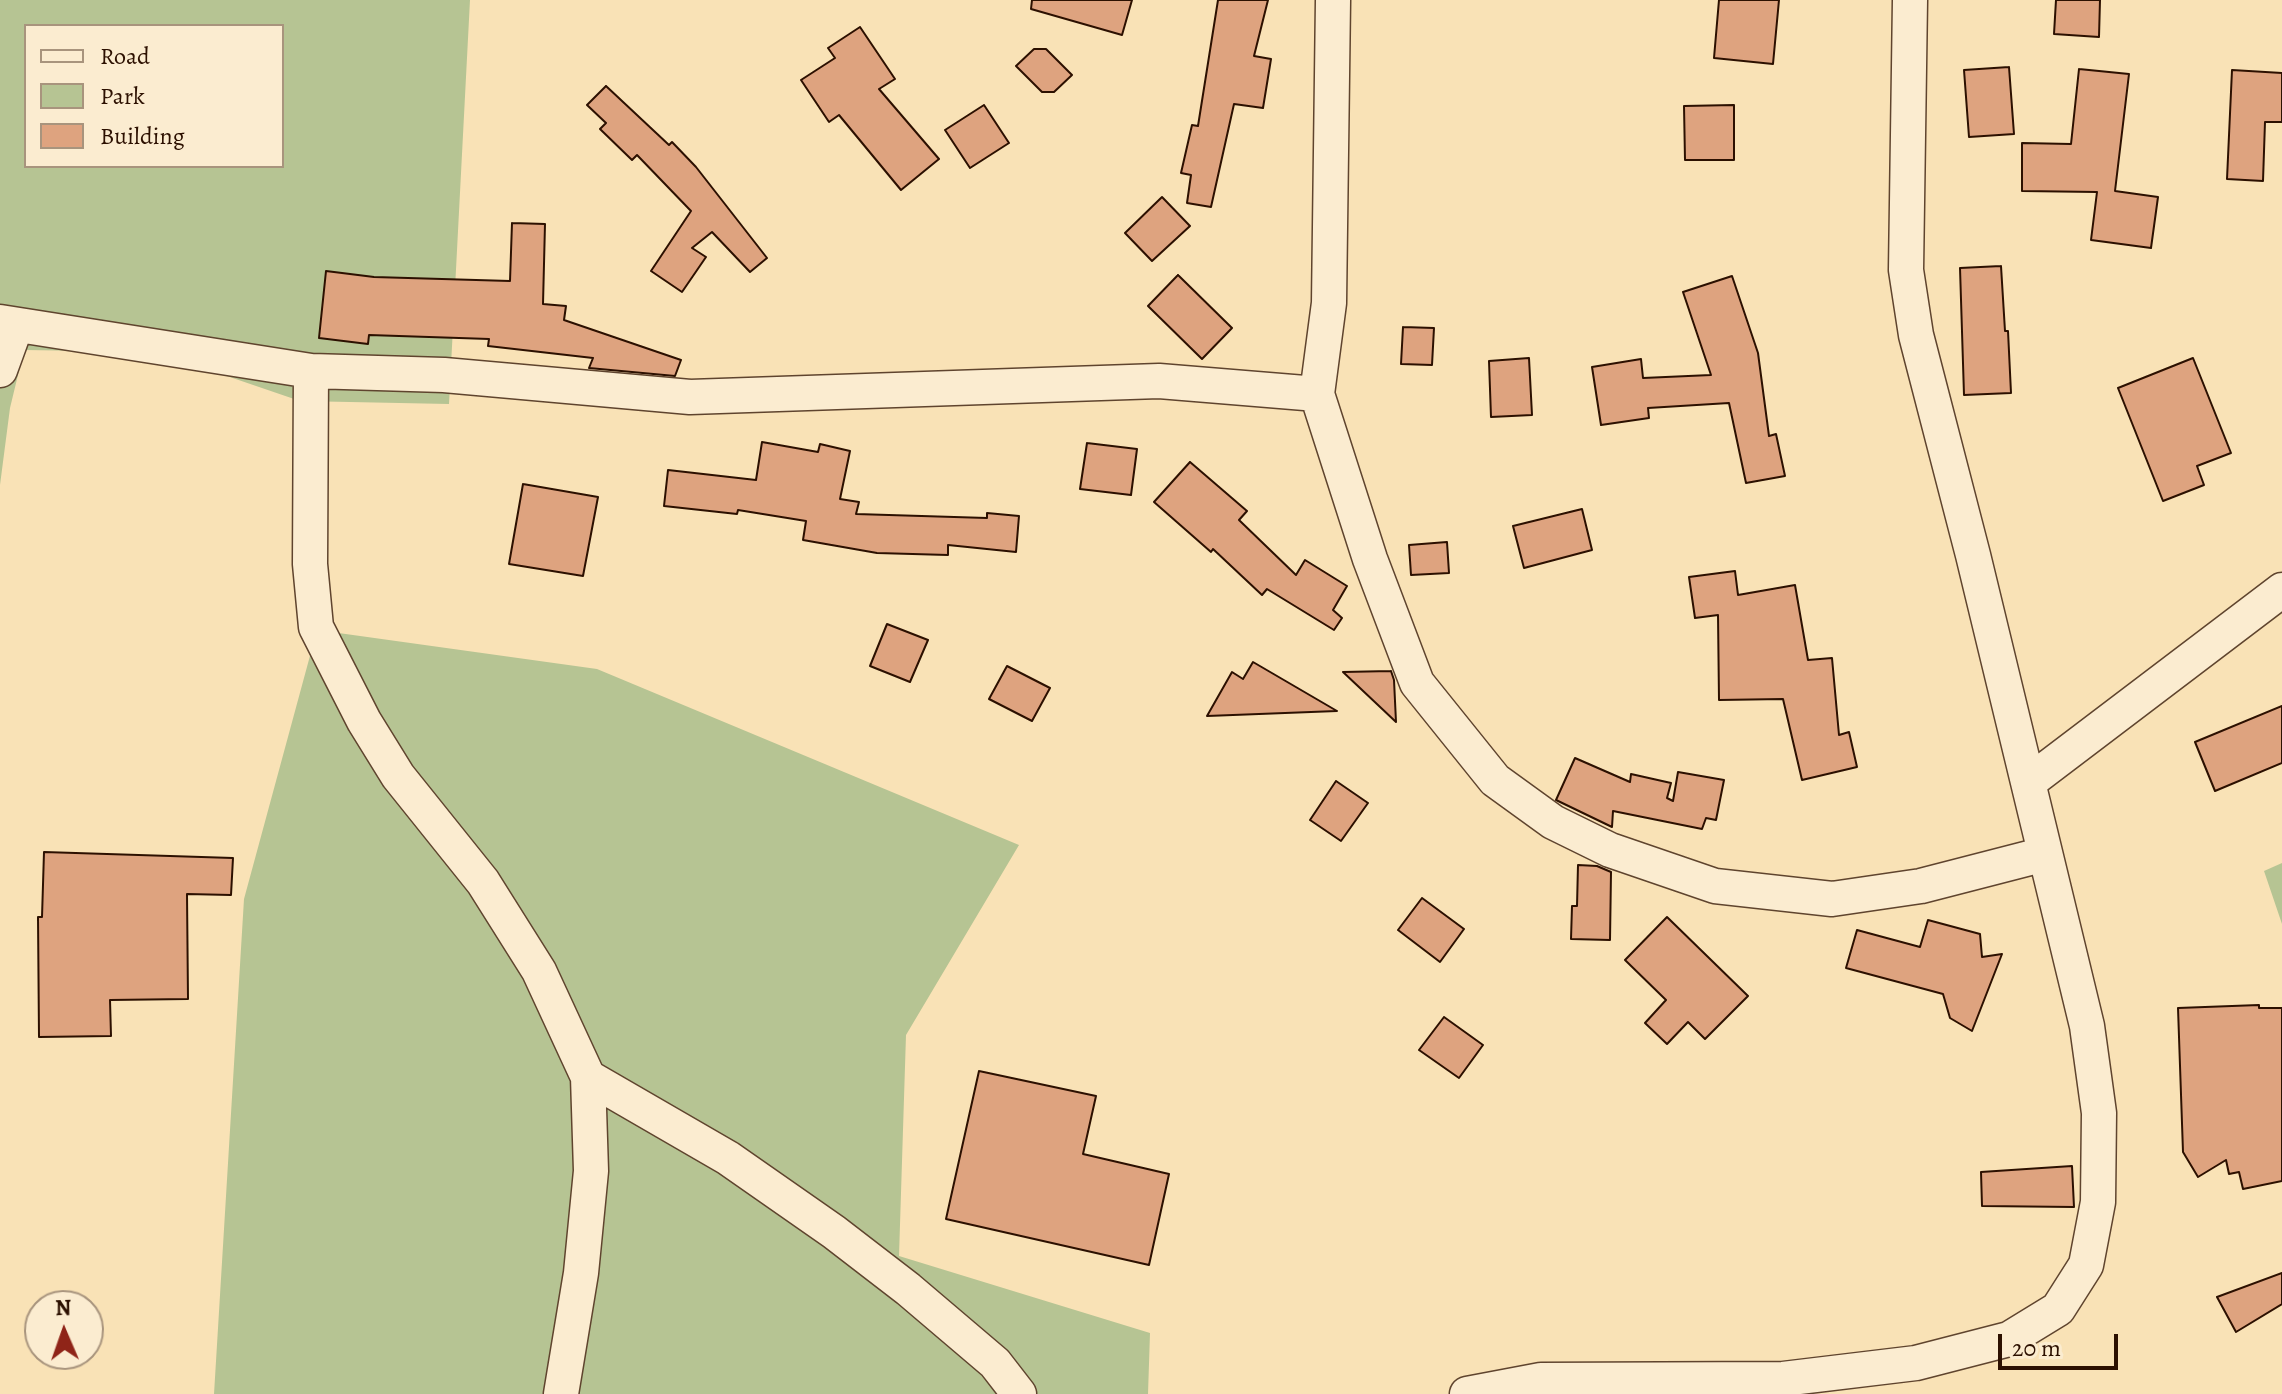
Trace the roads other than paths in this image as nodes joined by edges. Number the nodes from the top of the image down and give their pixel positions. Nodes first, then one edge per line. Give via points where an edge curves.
1 (1333, 0) edge
2 (1910, 0) edge
3 (8, 324) edge
4 (0, 370) edge
5 (311, 371) junction
6 (1317, 394) junction
7 (2282, 590) edge
8 (2029, 782) junction
9 (2045, 854) junction
10 (588, 1077) junction
11 (561, 1394) edge
12 (1019, 1394) edge
13 (1467, 1394) edge

1 - 6 street via 1329,303
2 - 8 street via 1906,270 1916,335
3 - 4 street
3 - 5 street
5 - 6 street via 444,375 690,397 1159,381
5 - 10 street via 310,564 316,627 398,776 483,882 539,971
6 - 9 street via 1417,683 1495,780 1553,822 1610,850 1715,886 1832,899 1921,886
7 - 8 street
8 - 9 street
9 - 13 street via 2087,1026 2099,1113 2098,1202 2086,1265 2058,1309 2009,1339 1916,1363 1783,1379 1541,1380
10 - 11 street via 591,1171
10 - 12 street via 728,1158 834,1232 995,1363

